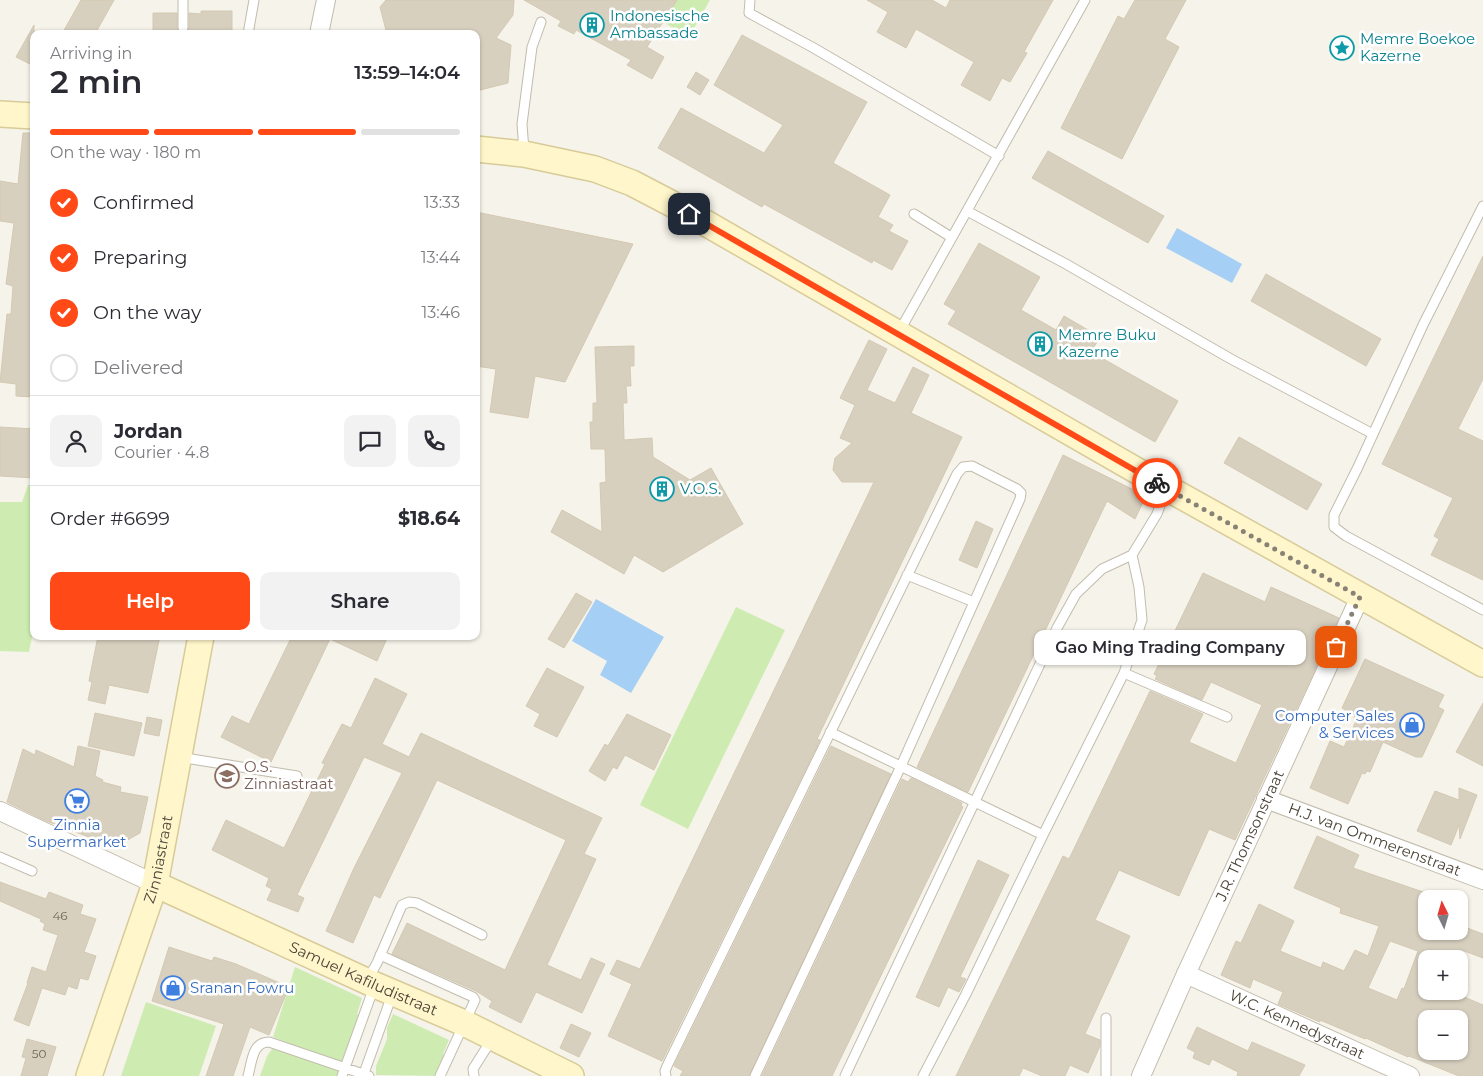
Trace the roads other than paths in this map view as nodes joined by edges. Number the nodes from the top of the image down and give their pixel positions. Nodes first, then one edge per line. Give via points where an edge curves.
1 (183, 0) edge
2 (254, 0) edge
3 (326, 0) edge
4 (750, 0) edge
5 (1085, 0) edge
6 (541, 22) dead end
7 (183, 28) dead end
8 (249, 30) edge
9 (320, 30) edge
10 (0, 114) edge
11 (30, 116) edge
12 (480, 149) edge
13 (524, 154) junction
14 (999, 156) junction
15 (1483, 206) edge
16 (967, 211) junction
17 (914, 214) dead end
18 (951, 237) junction
19 (898, 334) junction
20 (1373, 434) junction
21 (1166, 488) junction
22 (1132, 555) junction
23 (907, 575) junction
24 (1360, 597) junction
25 (974, 602) junction
26 (1483, 610) edge
27 (200, 640) edge
28 (1483, 664) edge
29 (1124, 673) junction
30 (1227, 717) dead end
31 (830, 732) junction
32 (179, 757) junction
33 (901, 766) junction
34 (297, 776) dead end
35 (1266, 799) junction
36 (974, 802) junction
37 (0, 811) edge
38 (1043, 835) junction
39 (0, 857) edge
40 (32, 871) dead end
41 (1483, 880) edge
42 (155, 884) junction
43 (482, 935) dead end
44 (380, 955) junction
45 (1186, 974) junction
46 (379, 986) junction
47 (1106, 1018) dead end
48 (464, 1023) junction
49 (493, 1037) junction
50 (344, 1072) edge
51 (365, 1075) edge
52 (89, 1076) edge
53 (248, 1076) edge
54 (440, 1076) edge
55 (474, 1076) edge
56 (571, 1076) edge
57 (666, 1076) edge
58 (754, 1076) edge
59 (845, 1076) edge
60 (923, 1076) edge
61 (1106, 1076) edge
62 (1141, 1076) edge
63 (1410, 1076) edge

1 - 7 lane
2 - 8 lane
3 - 9 street
4 - 14 lane via 749,12
5 - 14 lane
6 - 13 lane via 532,47 522,124
10 - 11 street
12 - 13 street
13 - 19 street via 595,169 632,183
14 - 16 lane
15 - 20 lane
16 - 18 lane
16 - 20 lane via 1231,359
17 - 18 lane
18 - 19 lane
19 - 21 street
20 - 26 lane via 1334,515 1334,527
21 - 22 lane via 1157,514
21 - 24 street
22 - 29 lane via 1142,620
22 - 36 lane via 1102,569 1076,594
23 - 25 lane
23 - 25 lane via 959,470 967,466 976,467 1017,489 1021,496
23 - 31 lane
24 - 28 street
24 - 35 street, J.R. Thomsonstraat
25 - 33 lane
27 - 32 street, Zinniastraat
29 - 30 lane
29 - 38 lane
31 - 33 lane
31 - 57 lane via 668,1064
32 - 34 lane
32 - 42 street, Zinniastraat
33 - 36 lane
33 - 58 lane
35 - 41 street, H.J. van Ommerenstraat
35 - 45 street, J.R. Thomsonstraat
36 - 38 lane
36 - 59 lane
37 - 42 street
38 - 60 lane
39 - 40 lane
42 - 46 street, Samuel Kafiludistraat
42 - 52 street, Zinniastraat
43 - 44 lane via 409,902 402,905
44 - 46 lane
44 - 48 lane via 473,998
45 - 62 street, J.R. Thomsonstraat
45 - 63 street, W.C. Kennedystraat
46 - 48 street, Samuel Kafiludistraat
46 - 50 lane
46 - 51 lane
47 - 61 lane
48 - 49 street, Samuel Kafiludistraat
48 - 54 lane
49 - 55 lane via 473,1069
49 - 56 street, Samuel Kafiludistraat
50 - 51 lane
50 - 53 lane via 262,1042 256,1047

